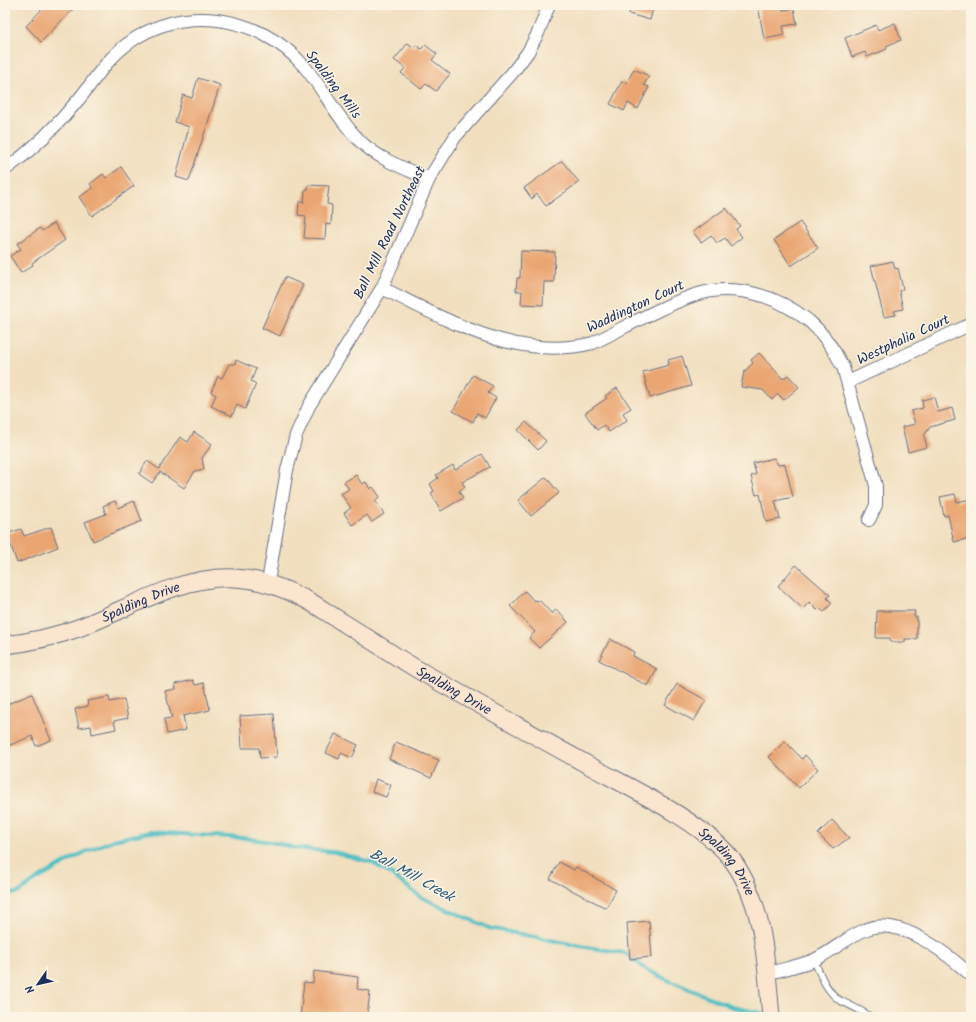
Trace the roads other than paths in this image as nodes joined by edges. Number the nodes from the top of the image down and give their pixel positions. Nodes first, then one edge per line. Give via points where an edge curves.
1 (549, 5) edge
2 (5, 170) edge
3 (429, 179) junction
4 (382, 288) junction
5 (971, 324) edge
6 (848, 382) junction
7 (869, 520) dead end
8 (268, 582) junction
9 (5, 645) edge
10 (814, 960) junction
11 (767, 974) junction
12 (971, 975) edge
13 (771, 1017) edge
14 (871, 1017) edge

1 - 3 street, Ball Mill Road Northeast via 528,52 455,137
2 - 3 street, Spalding Mills via 59,123 105,64 126,44 154,29 185,20 207,19 243,25 275,40 304,66 347,127 362,143 386,160
3 - 4 street, Ball Mill Road Northeast
4 - 6 street, Waddington Court via 481,335 520,345 553,347 593,343 667,306 696,295 723,290 751,292 783,303 810,322 834,351
4 - 8 street, Ball Mill Road Northeast via 309,406 296,435
5 - 6 street, Westphalia Court
6 - 7 street, Waddington Court via 876,486 876,505
8 - 9 street, Spalding Drive via 233,578 194,582 80,627 47,637
8 - 11 street, Spalding Drive via 303,598 498,716 662,806 707,836 732,860 751,892 759,917
10 - 11 street
10 - 12 street via 866,929 892,926 949,955
10 - 14 lane via 822,980 840,1000
11 - 13 street, Spalding Drive

